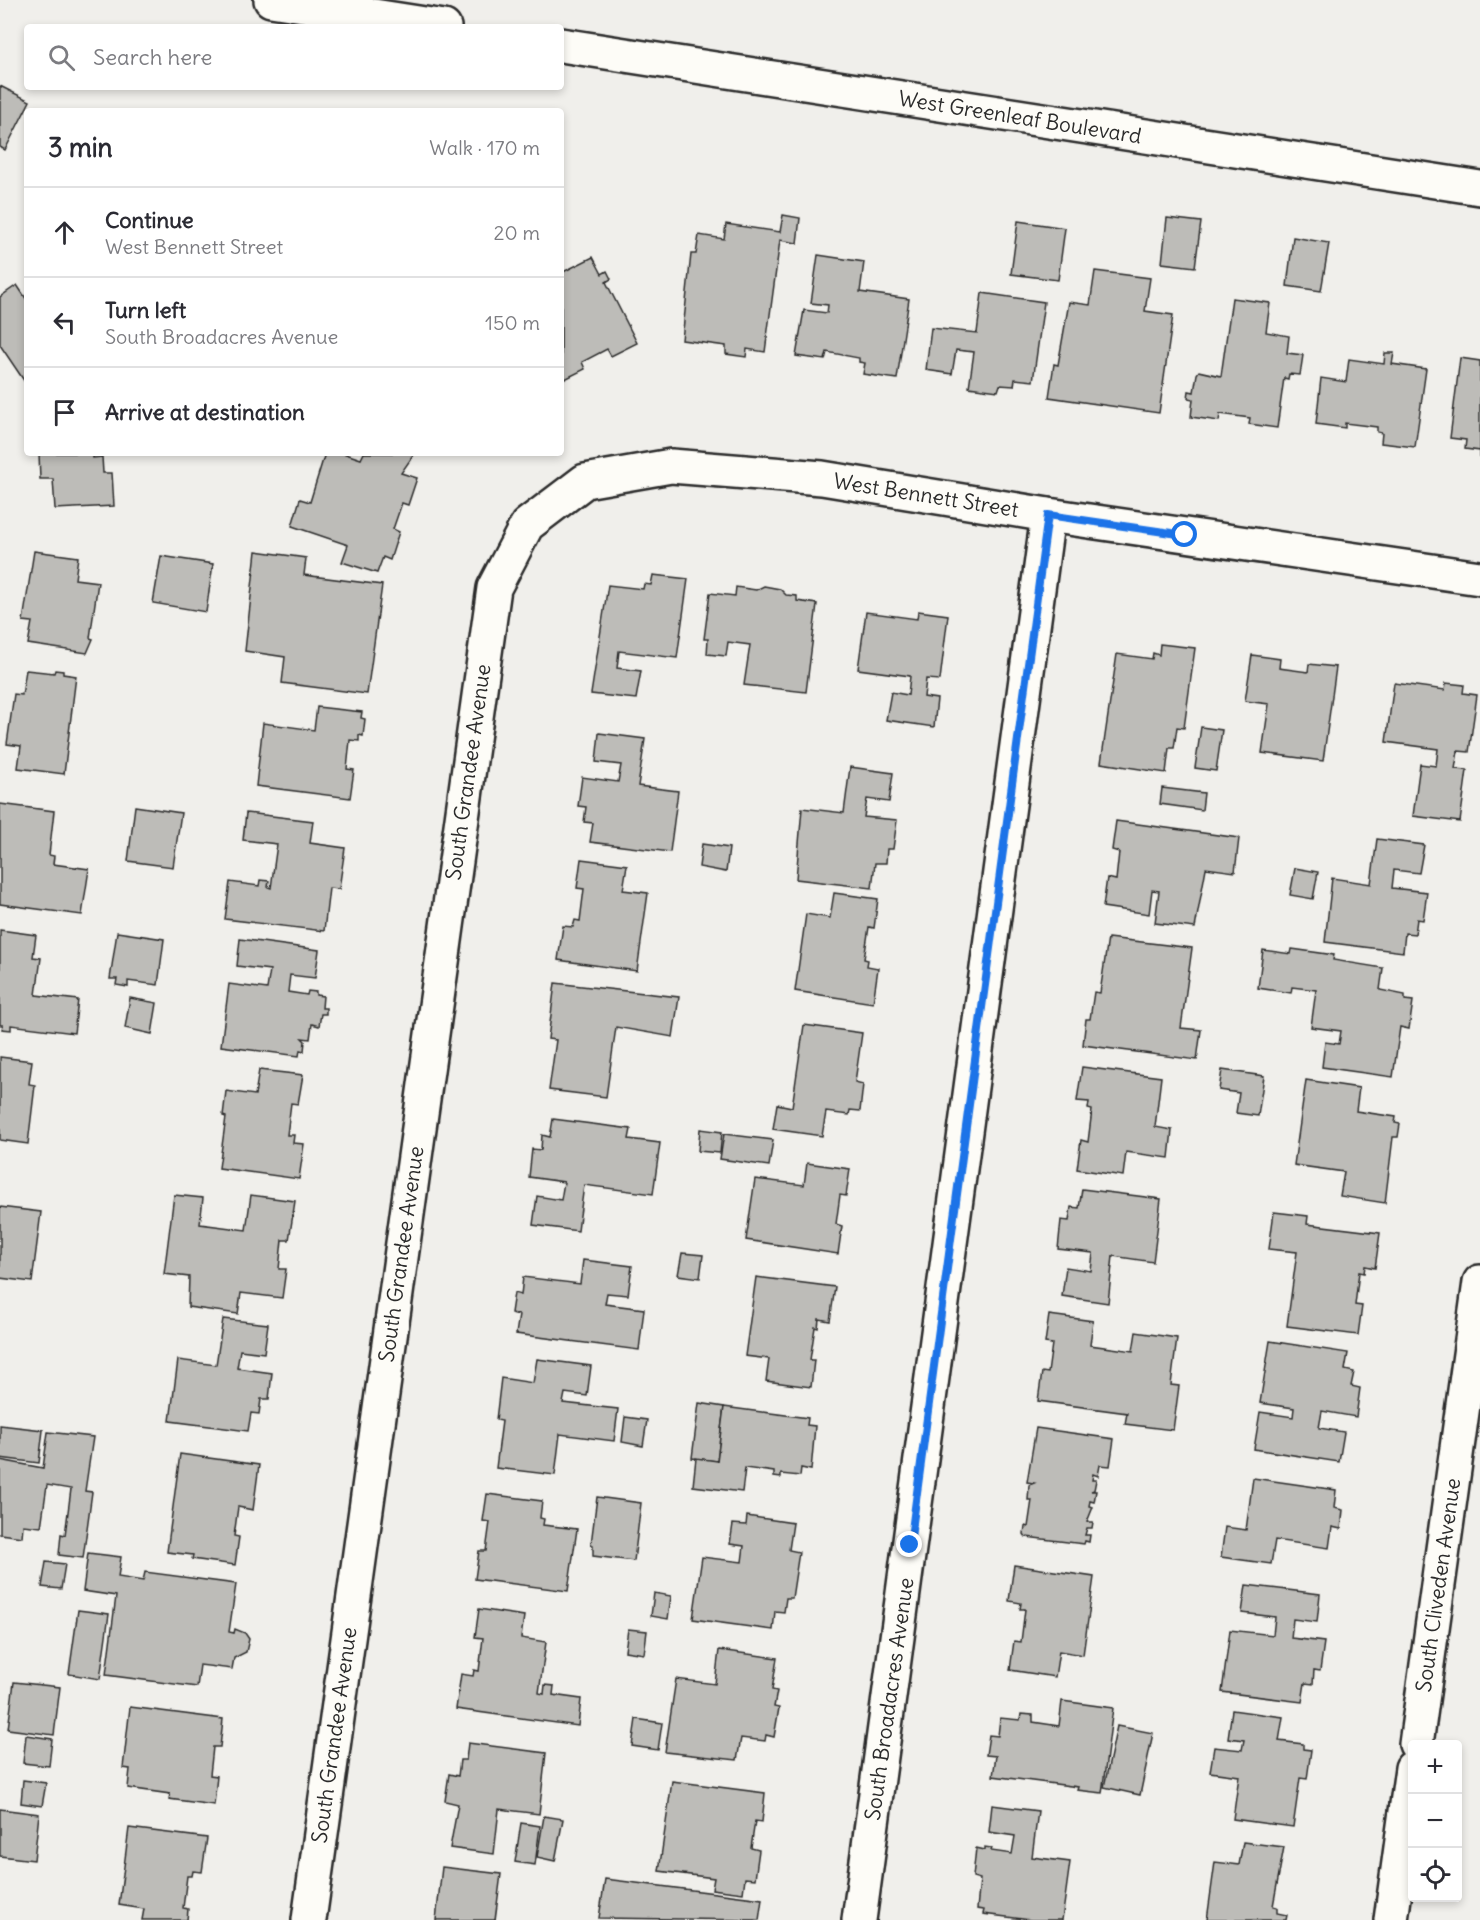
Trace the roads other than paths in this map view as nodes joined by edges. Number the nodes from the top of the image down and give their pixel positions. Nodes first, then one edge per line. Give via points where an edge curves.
1 (271, 0) edge
2 (425, 24) edge
3 (564, 45) edge
4 (1480, 188) edge
5 (1048, 515) junction
6 (1480, 578) edge
7 (494, 588) joint
8 (1480, 1282) edge
9 (1417, 1740) edge
10 (1409, 1794) edge
11 (309, 1920) edge
12 (860, 1920) edge
13 (1391, 1920) edge

1 - 2 street
3 - 4 street, West Greenleaf Boulevard
5 - 6 street, West Bennett Street
5 - 7 street, West Bennett Street via 822,478 671,466 585,481 527,525
5 - 12 street, South Broadacres Avenue
7 - 11 street, South Grandee Avenue
8 - 9 street, South Cliveden Avenue
10 - 13 street

